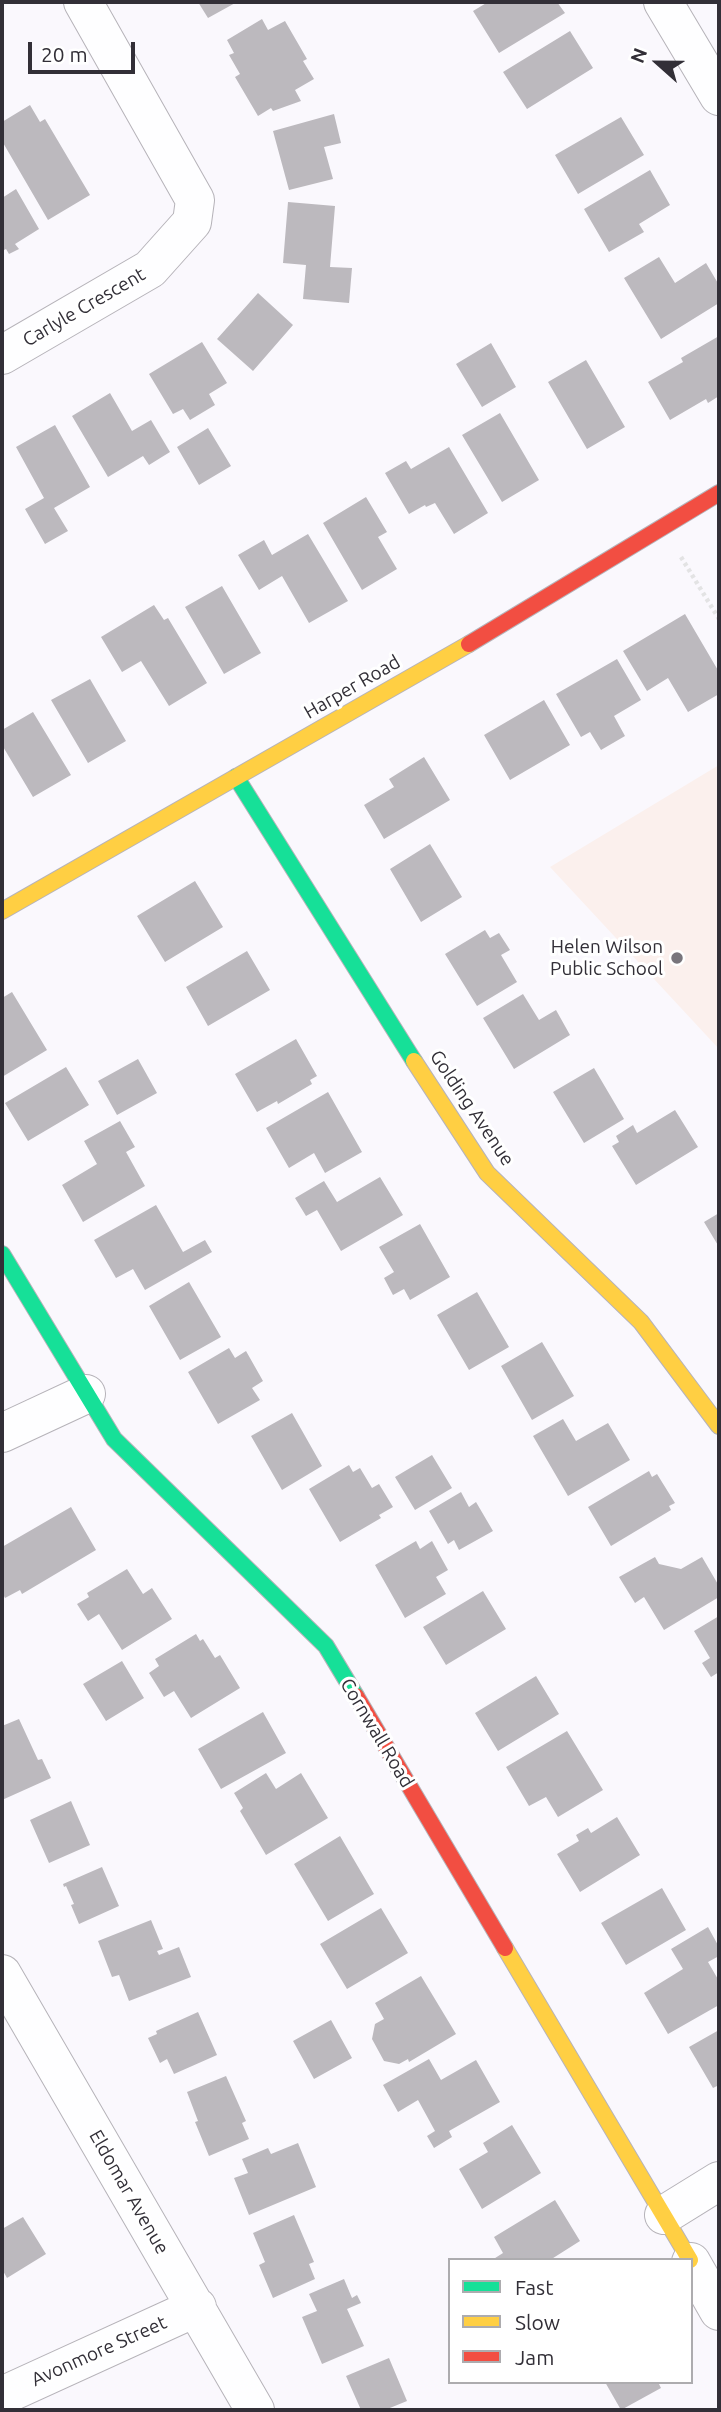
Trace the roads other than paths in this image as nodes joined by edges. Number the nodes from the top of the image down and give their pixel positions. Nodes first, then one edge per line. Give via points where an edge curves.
1 (83, 2) edge
2 (663, 2) edge
3 (719, 96) edge
4 (2, 355) edge
5 (719, 493) edge
6 (236, 777) junction
7 (2, 911) edge
8 (2, 1254) edge
9 (86, 1394) junction
10 (719, 1426) edge
11 (2, 1433) edge
12 (2, 1974) edge
13 (719, 2181) edge
14 (664, 2215) junction
15 (689, 2258) edge
16 (693, 2265) edge
17 (197, 2307) junction
18 (719, 2311) edge
19 (2, 2396) edge
20 (255, 2410) edge

1 - 4 street, Carlyle Crescent via 195,200 192,222 150,269
2 - 3 street
5 - 6 street, Harper Road via 415,676
6 - 7 street, Harper Road
6 - 10 street, Golding Avenue via 487,1173 642,1322
8 - 9 street, Cornwall Road
9 - 11 street
9 - 14 street, Cornwall Road via 114,1439 326,1646
12 - 17 street, Eldomar Avenue
13 - 14 street
14 - 15 street, Cornwall Road
16 - 18 street, Cornwall Road
17 - 19 street, Avonmore Street
17 - 20 street, Eldomar Avenue

